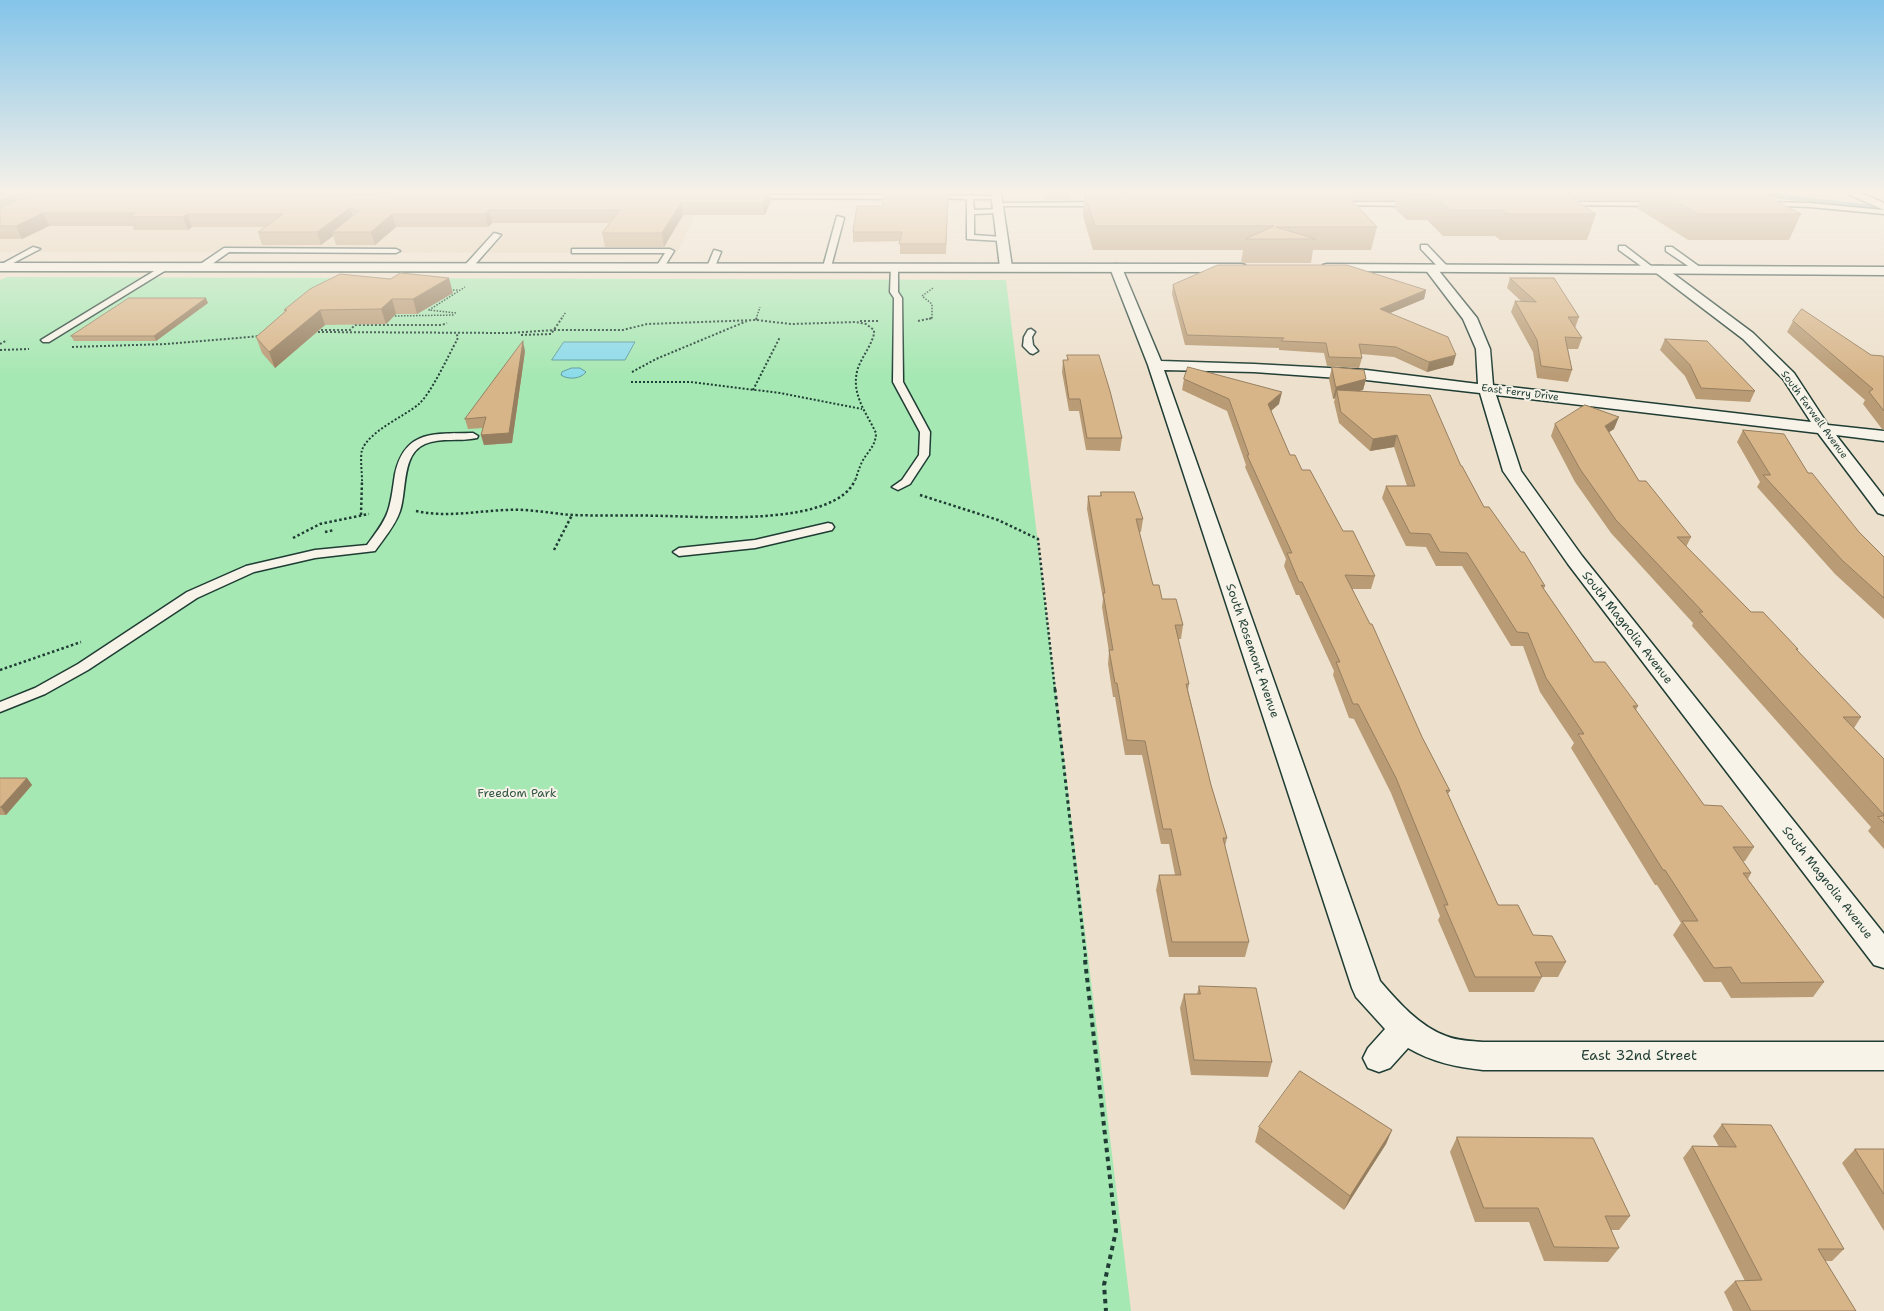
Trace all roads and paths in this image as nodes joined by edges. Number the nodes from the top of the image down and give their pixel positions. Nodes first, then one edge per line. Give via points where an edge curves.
1 (26, 254) edge
2 (221, 254) edge
3 (317, 254) edge
4 (480, 254) edge
5 (668, 254) edge
6 (716, 254) edge
7 (830, 254) edge
8 (1004, 254) edge
9 (1429, 254) edge
10 (1632, 254) edge
11 (1676, 254) edge
12 (1, 267) edge
13 (167, 267) junction
14 (202, 267) junction
15 (300, 267) junction
16 (468, 267) junction
17 (660, 267) junction
18 (711, 267) junction
19 (827, 267) junction
20 (894, 267) junction
21 (1006, 267) junction
22 (1116, 268) junction
23 (1251, 268) edge
24 (1314, 268) edge
25 (1438, 269) junction
26 (1655, 269) junction
27 (1700, 270) junction
28 (1884, 271) edge
29 (469, 287) dead end
30 (760, 307) dead end
31 (424, 310) edge
32 (429, 310) junction
33 (566, 312) dead end
34 (456, 313) dead end
35 (395, 316) edge
36 (454, 316) dead end
37 (750, 320) junction
38 (756, 320) junction
39 (447, 323) dead end
40 (423, 325) junction
41 (321, 330) edge
42 (554, 330) junction
43 (416, 332) junction
44 (1031, 332) dead end
45 (308, 333) edge
46 (456, 333) junction
47 (521, 335) dead end
48 (262, 336) edge
49 (780, 336) dead end
50 (7, 340) dead end
51 (46, 340) dead end
52 (0, 344) edge
53 (82, 344) edge
54 (78, 346) junction
55 (71, 347) dead end
56 (33, 349) dead end
57 (0, 350) edge
58 (1033, 351) dead end
59 (1154, 365) junction
60 (632, 372) dead end
61 (631, 382) dead end
62 (1486, 389) junction
63 (754, 390) junction
64 (862, 409) junction
65 (1823, 429) junction
66 (472, 436) dead end
67 (1884, 436) edge
68 (898, 487) joint
69 (1884, 509) edge
70 (394, 510) junction
71 (572, 515) junction
72 (828, 527) dead end
73 (554, 550) dead end
74 (679, 552) dead end
75 (0, 707) edge
76 (1884, 956) edge
77 (1404, 1026) junction
78 (1884, 1056) edge
79 (1379, 1058) dead end
80 (1106, 1311) edge

1 - 12 lane
2 - 14 lane
3 - 15 lane
4 - 16 lane
5 - 17 lane
6 - 18 lane
7 - 19 lane
8 - 21 street
9 - 25 lane
10 - 26 lane
11 - 27 lane
12 - 13 street
13 - 14 street
13 - 51 lane
14 - 15 street
15 - 16 street
16 - 17 street
17 - 18 street
18 - 19 street
19 - 20 street
20 - 21 street
20 - 68 lane via 894,292 898,298 898,382 925,432 924,455 906,482
21 - 22 street
22 - 23 street
22 - 59 street, South Rosemont Avenue
24 - 25 street
25 - 26 street
25 - 62 street, South Magnolia Avenue via 1470,318 1483,349
26 - 27 street
26 - 65 street, South Farwell Avenue via 1748,336 1789,376
27 - 28 street
29 - 32 path
30 - 38 path
31 - 32 path
32 - 34 path
33 - 42 path
35 - 36 path
37 - 38 path
37 - 42 path via 647,324 622,330
37 - 60 path via 663,356
38 - 64 path via 791,324 856,322 874,330 872,343 856,372 854,384
39 - 40 path
40 - 41 path via 356,325 350,330
40 - 43 path
42 - 46 path
42 - 47 path via 551,334
43 - 45 path
43 - 46 path
44 - 58 lane via 1028,346
46 - 70 path via 457,340 420,403 383,428 362,450 361,515
48 - 54 path via 166,344
49 - 63 path
50 - 52 path
53 - 54 path
54 - 55 path
56 - 57 path
59 - 62 street, East Ferry Drive via 1254,368 1366,376
59 - 77 street, South Rosemont Avenue via 1367,988 1387,1012
61 - 63 path via 690,382
62 - 65 street, East Ferry Drive
62 - 76 street, South Magnolia Avenue via 1512,471 1575,560
63 - 64 path
64 - 71 path via 876,433 874,446 861,464 855,482 848,492 829,503 800,511 739,517
65 - 67 street, East Ferry Drive
65 - 69 street, South Farwell Avenue
66 - 70 lane via 425,441 407,452
68 - 80 path via 998,520 1038,540 1116,1231 1104,1285
70 - 71 path via 414,510 437,516 506,510
70 - 75 lane via 389,524 371,548 315,554 250,569 192,595 83,667 40,691
71 - 73 path
72 - 74 lane via 755,544
77 - 78 street, East 32nd Street via 1424,1041 1454,1053 1483,1056
77 - 79 street

